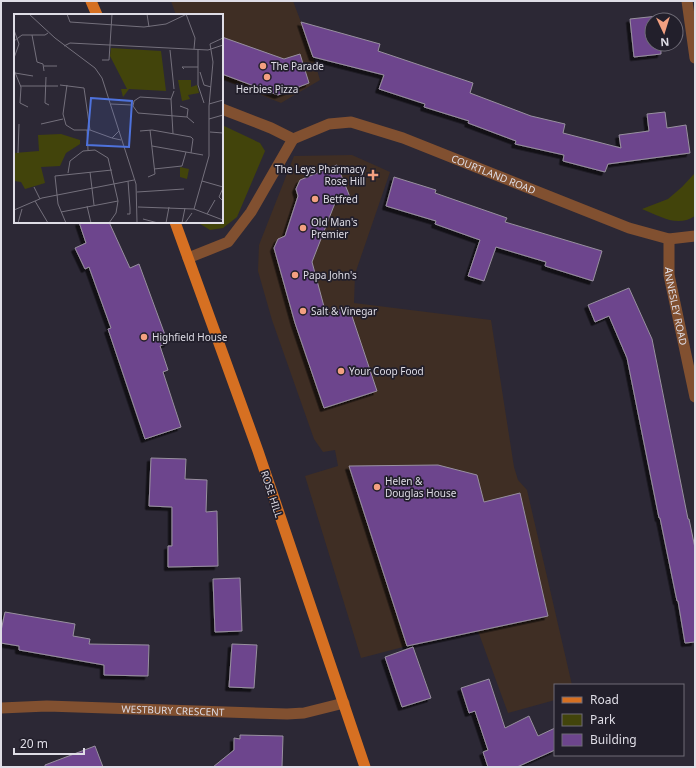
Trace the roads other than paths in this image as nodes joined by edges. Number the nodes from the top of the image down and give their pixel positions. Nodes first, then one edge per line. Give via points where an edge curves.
1 (91, 1) edge
2 (687, 1) edge
3 (97, 14) edge
4 (695, 58) edge
5 (223, 108) edge
6 (293, 139) junction
7 (175, 223) edge
8 (695, 236) edge
9 (669, 239) junction
10 (188, 258) junction
11 (695, 397) edge
12 (344, 703) junction
13 (1, 708) edge
14 (365, 767) edge

1 - 3 main road
2 - 4 street
5 - 6 street
6 - 9 street, COURTLAND ROAD via 329,124 351,122 403,138 629,228
6 - 10 street via 251,212 228,242
7 - 10 main road, ROSE HILL
8 - 9 street, COURTLAND ROAD
9 - 11 street, ANNESLEY ROAD via 669,275
10 - 12 main road, ROSE HILL
12 - 13 street, WESTBURY CRESCENT via 304,713 286,714 47,706
12 - 14 main road, ROSE HILL

